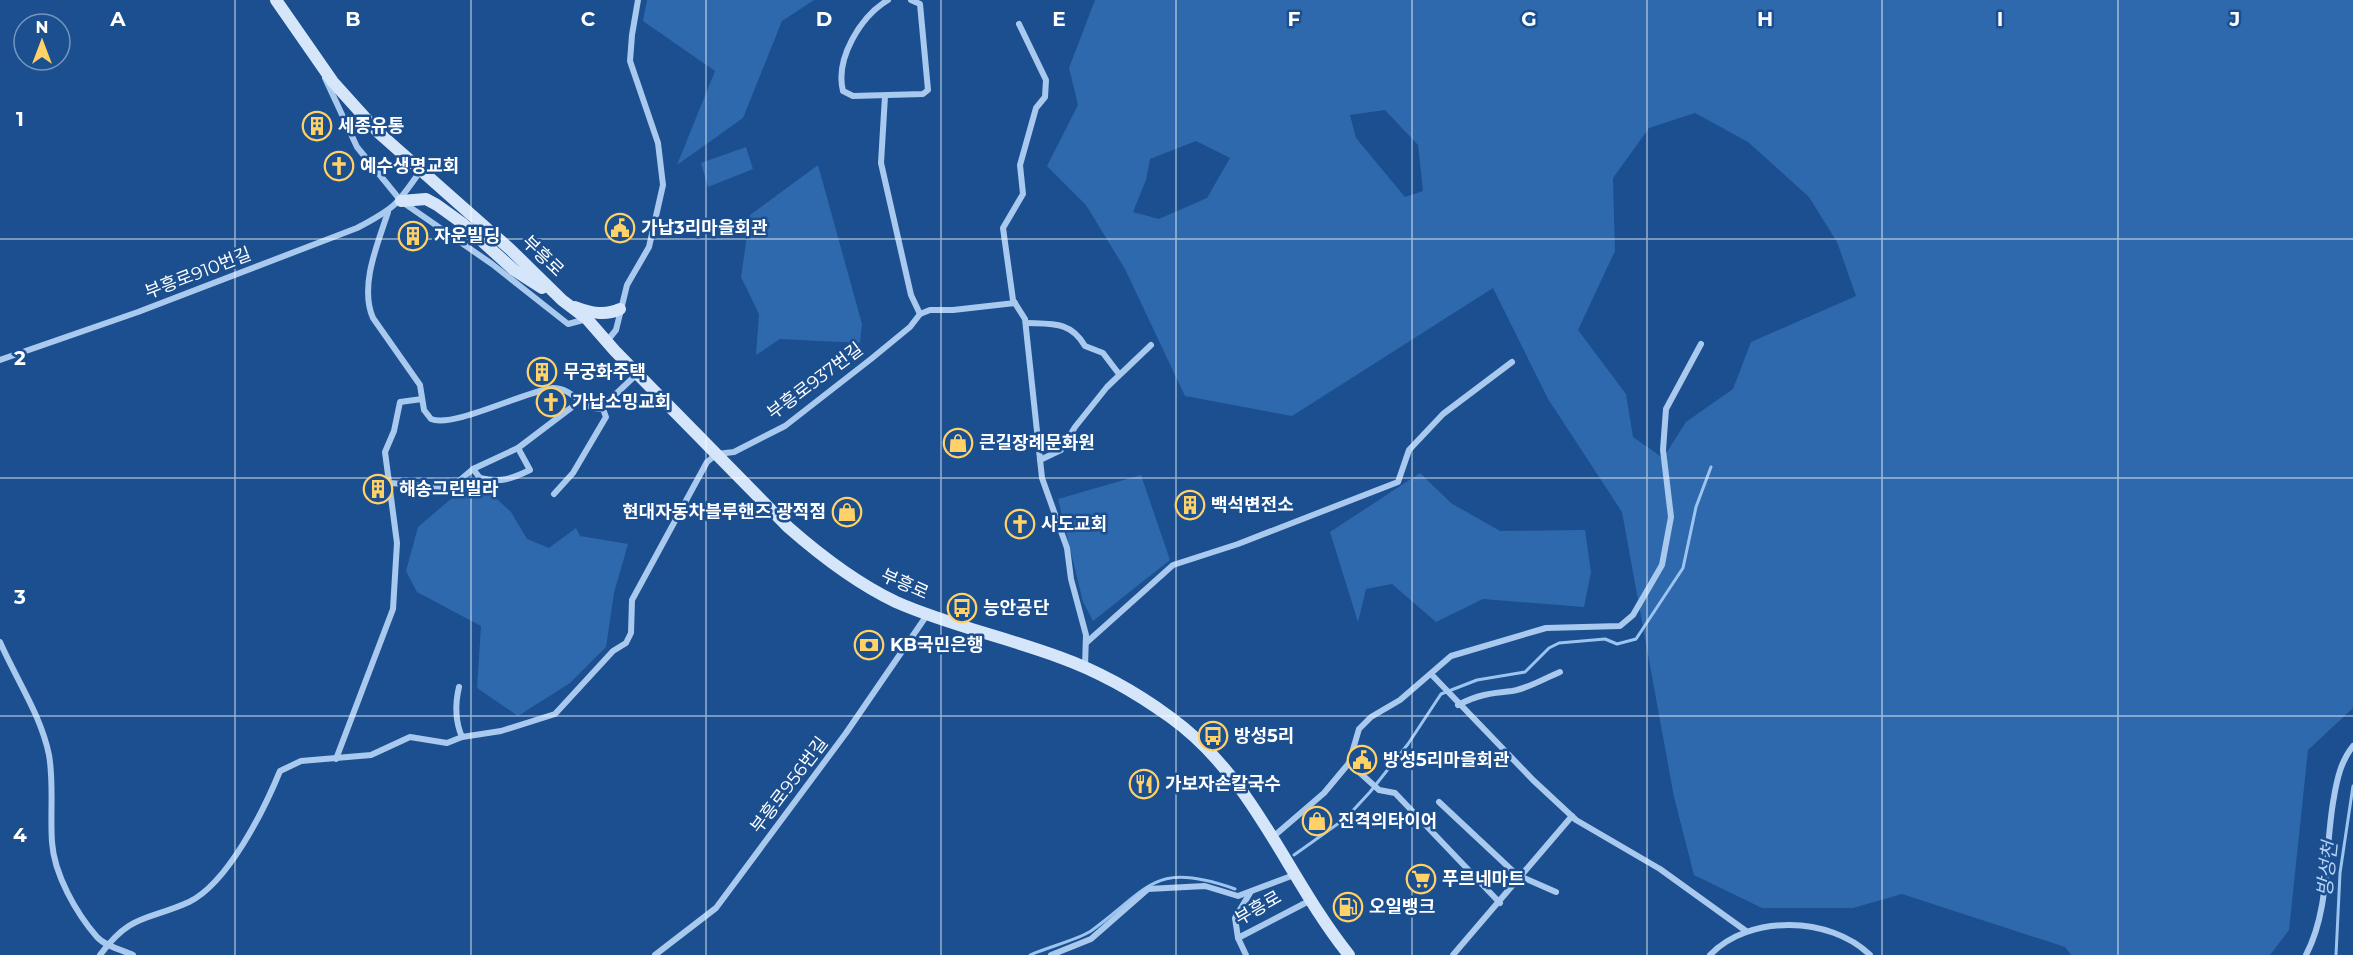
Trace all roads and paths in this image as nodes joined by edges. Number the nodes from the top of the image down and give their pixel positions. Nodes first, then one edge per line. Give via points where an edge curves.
1 (276, 0) edge
2 (638, 0) edge
3 (888, 0) edge
4 (910, 0) edge
5 (1019, 24) dead end
6 (318, 60) junction
7 (885, 96) junction
8 (421, 170) junction
9 (401, 201) junction
10 (388, 212) junction
11 (566, 303) junction
12 (1015, 303) junction
13 (620, 309) junction
14 (920, 314) junction
15 (587, 319) junction
16 (1026, 322) junction
17 (608, 341) junction
18 (1701, 344) dead end
19 (1151, 345) dead end
20 (0, 360) edge
21 (1512, 362) dead end
22 (638, 373) junction
23 (1119, 374) junction
24 (422, 399) junction
25 (580, 401) junction
26 (603, 409) junction
27 (518, 448) junction
28 (717, 454) junction
29 (1040, 460) junction
30 (473, 470) junction
31 (390, 483) junction
32 (554, 494) dead end
33 (928, 614) junction
34 (0, 642) edge
35 (1086, 643) junction
36 (1085, 668) junction
37 (1560, 672) dead end
38 (1432, 675) junction
39 (459, 687) dead end
40 (1458, 705) junction
41 (462, 737) junction
42 (2353, 746) edge
43 (336, 759) junction
44 (1349, 763) junction
45 (1439, 802) dead end
46 (1572, 816) junction
47 (1274, 836) junction
48 (1294, 874) junction
49 (1523, 876) junction
50 (1557, 892) dead end
51 (1250, 893) junction
52 (1311, 900) junction
53 (1500, 903) junction
54 (1746, 931) junction
55 (1238, 938) junction
56 (110, 945) junction
57 (100, 955) edge
58 (134, 955) edge
59 (655, 955) edge
60 (1051, 955) edge
61 (1246, 955) edge
62 (1349, 955) edge
63 (1453, 955) edge
64 (1710, 955) edge
65 (1870, 955) edge
66 (2306, 955) edge

1 - 6 main road, 부흥로
2 - 13 street via 630,61 658,143 663,185 648,247 627,285
3 - 7 street via 854,38 842,61 841,73 843,91 853,96
4 - 7 street via 920,4 928,90 923,94
5 - 12 street via 1046,80 1045,97 1036,108 1020,165 1023,194 1003,228
6 - 8 main road, 부흥로 via 379,133
6 - 9 street via 357,147
7 - 14 street via 881,163 911,295
8 - 9 street, 부흥로910번길
8 - 11 main road, 부흥로
9 - 10 street, 부흥로910번길
9 - 11 main road via 426,199 436,205 514,270
9 - 15 street via 492,264 555,316 568,324
10 - 20 street, 부흥로910번길 via 357,228
10 - 24 street via 374,259 369,304 373,318 420,385
11 - 13 main road via 600,314
11 - 15 main road, 부흥로
12 - 14 street
12 - 16 street
13 - 17 street
14 - 28 street, 부흥로937번길 via 910,327 785,426 734,452
15 - 17 main road, 부흥로
16 - 23 street via 1077,331 1085,346 1103,353
16 - 29 street
17 - 22 main road, 부흥로
18 - 38 street via 1666,410 1663,450 1671,517 1662,565 1633,615 1620,626 1546,628 1498,640 1450,657
19 - 23 street
21 - 35 street via 1443,414 1409,450 1398,482 1173,565
22 - 26 street
22 - 28 main road, 부흥로
23 - 29 street via 1061,450
24 - 25 street via 427,416 442,422 546,389 561,388
24 - 31 street via 400,402 385,452
25 - 26 street via 596,410
25 - 27 street
26 - 32 street via 606,417 573,473
27 - 30 street
27 - 30 street via 530,470 499,482 480,478
28 - 33 main road, 부흥로 via 816,551 858,582
28 - 41 street via 707,462 644,574 632,600 631,633 626,643 613,651 555,714 501,731
29 - 35 street via 1042,478 1067,548
30 - 31 street via 444,486
31 - 43 street via 397,543 393,609
33 - 36 main road, 부흥로
33 - 59 street, 부흥로956번길 via 846,733 716,908
34 - 56 street via 42,727 47,747 56,867 98,938
35 - 36 street
36 - 47 main road, 부흥로 via 1162,712 1193,736
37 - 40 street via 1513,691 1476,696
38 - 40 street
38 - 44 street via 1359,729
39 - 41 street via 456,699
40 - 46 street
41 - 43 street via 447,743 410,737 371,755
42 - 66 street via 2339,773 2328,828 2318,927
43 - 56 street via 301,761 280,771 264,812 208,889 189,902 124,927
44 - 47 street via 1324,793
44 - 53 street via 1379,790 1395,793
45 - 49 street via 1494,856
46 - 49 street
46 - 54 street
47 - 48 main road, 부흥로
48 - 51 street
48 - 52 main road, 부흥로
49 - 50 street
49 - 53 street
51 - 55 street via 1235,918
51 - 60 street via 1238,896 1204,886 1148,889 1091,939
52 - 55 street, 부흥로
52 - 62 main road, 부흥로
53 - 63 street
54 - 64 street via 1725,941
54 - 65 street via 1771,926 1818,928 1857,943
55 - 61 street, 부흥로
56 - 57 street
56 - 58 street

